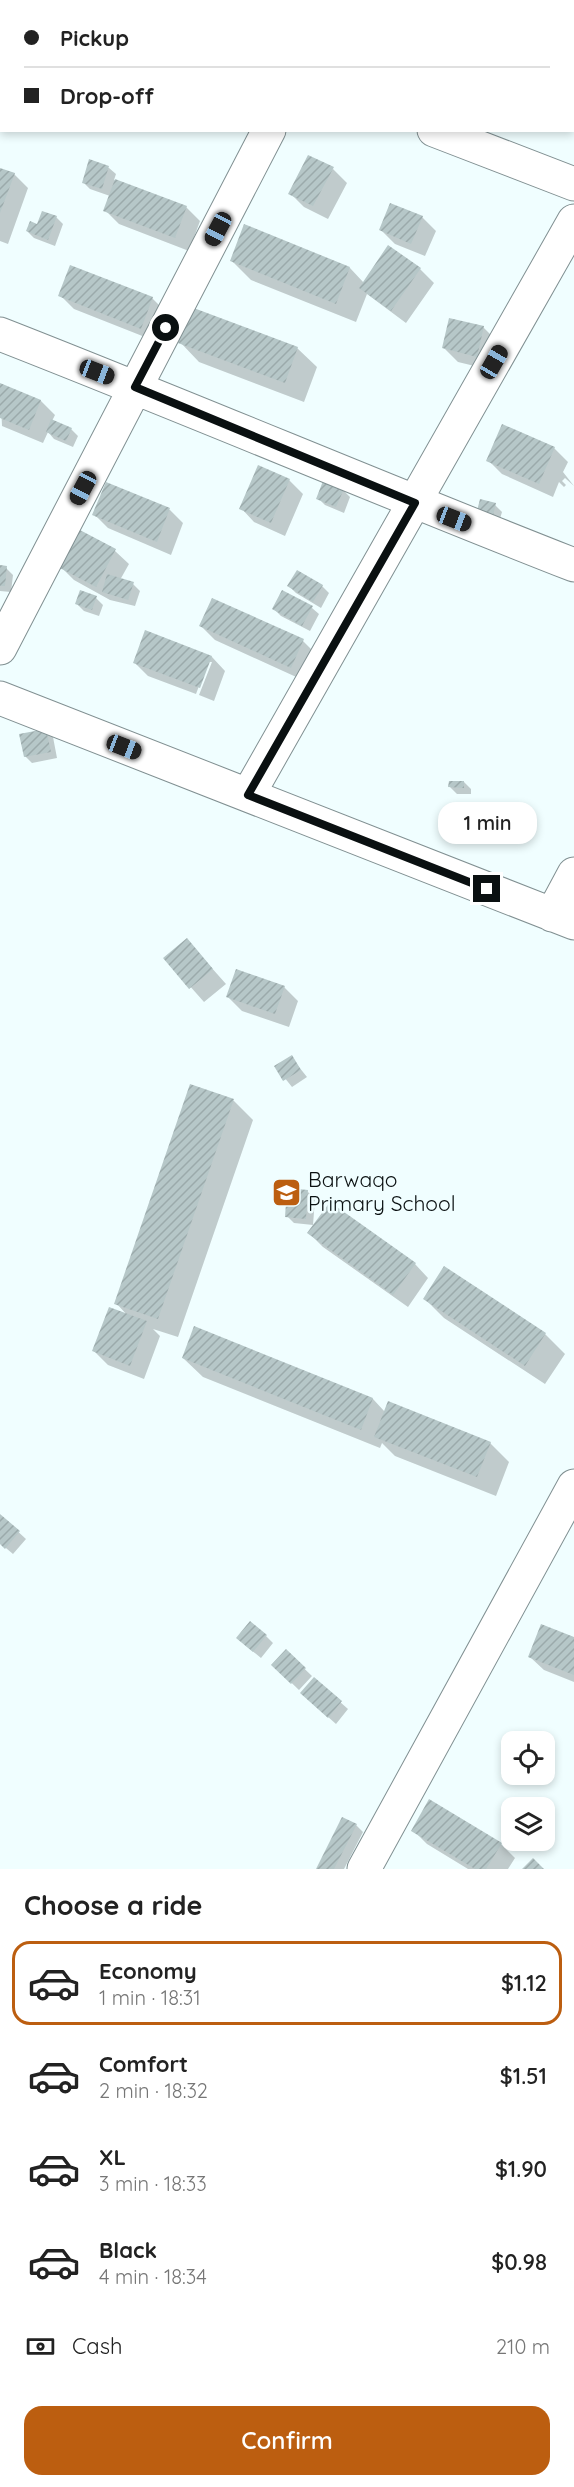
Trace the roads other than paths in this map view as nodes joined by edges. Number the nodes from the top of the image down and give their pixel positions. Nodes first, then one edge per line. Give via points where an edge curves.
1 (268, 132) edge
2 (439, 132) edge
3 (574, 184) edge
4 (574, 221) edge
5 (0, 334) edge
6 (135, 387) junction
7 (415, 503) junction
8 (574, 565) edge
9 (0, 648) edge
10 (0, 698) edge
11 (248, 795) junction
12 (574, 874) edge
13 (563, 919) edge
14 (574, 1486) edge
15 (364, 1869) edge

1 - 6 street
2 - 3 street
4 - 7 street
5 - 6 street
6 - 7 street
6 - 9 street
7 - 8 street
7 - 11 street
10 - 11 street
11 - 13 street
12 - 13 street
14 - 15 street

